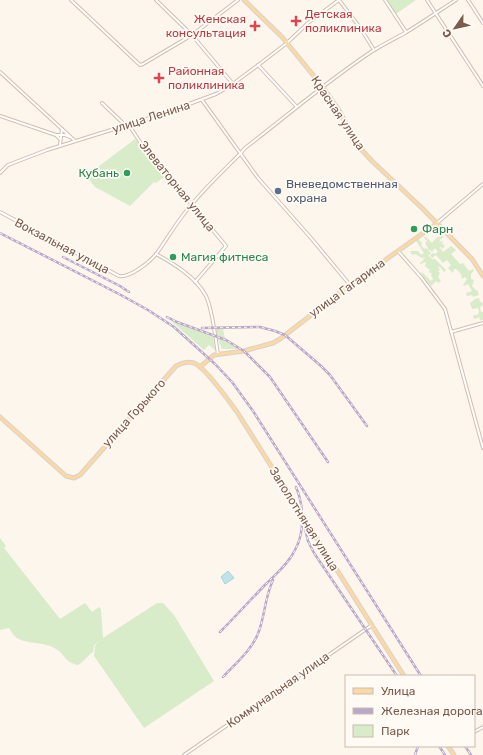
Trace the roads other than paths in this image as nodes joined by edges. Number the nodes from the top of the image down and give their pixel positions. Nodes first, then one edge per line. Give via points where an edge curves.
1 (71, 0) edge
2 (156, 0) edge
3 (238, 0) edge
4 (244, 0) edge
5 (339, 0) edge
6 (385, 0) edge
7 (427, 0) edge
8 (456, 0) edge
9 (468, 0) edge
10 (436, 13) junction
11 (483, 23) edge
12 (406, 32) junction
13 (192, 35) junction
14 (287, 43) junction
15 (374, 50) junction
16 (258, 65) junction
17 (0, 72) edge
18 (233, 84) junction
19 (322, 86) junction
20 (483, 86) edge
21 (202, 100) junction
22 (102, 103) dead end
23 (297, 107) junction
24 (0, 116) edge
25 (125, 125) junction
26 (129, 125) junction
27 (62, 128) junction
28 (56, 135) junction
29 (62, 135) junction
30 (71, 138) junction
31 (60, 139) junction
32 (75, 141) junction
33 (60, 145) junction
34 (240, 154) junction
35 (0, 171) edge
36 (483, 184) edge
37 (191, 204) junction
38 (0, 212) edge
39 (436, 224) junction
40 (398, 251) junction
41 (156, 254) junction
42 (483, 276) edge
43 (195, 282) junction
44 (350, 285) junction
45 (483, 324) edge
46 (451, 332) junction
47 (218, 354) junction
48 (200, 367) junction
49 (0, 417) edge
50 (483, 448) edge
51 (372, 625) junction
52 (403, 675) edge
53 (184, 755) edge

1 - 13 street via 140,65
2 - 13 street
3 - 13 street
4 - 14 main road, Красная улица
5 - 14 street, улица Ленина
5 - 15 street
6 - 12 street
7 - 10 street
8 - 10 street
9 - 11 street
10 - 12 street
10 - 20 street
12 - 15 street
13 - 18 street
14 - 16 street, улица Ленина
14 - 19 main road, Красная улица
15 - 19 street
16 - 18 street, улица Ленина
16 - 23 street
17 - 27 street
18 - 21 street, улица Ленина
19 - 23 street
19 - 39 main road, Красная улица via 340,112 357,145
21 - 26 street, улица Ленина
21 - 34 street
22 - 25 street
23 - 34 street
24 - 28 street
25 - 26 street, улица Ленина
25 - 32 street, улица Ленина
26 - 37 street, Элеваторная улица
27 - 29 street
27 - 30 street
28 - 29 street
28 - 31 street
29 - 30 street
29 - 31 street
30 - 32 street
31 - 33 street
32 - 33 street, улица Ленина
33 - 35 street via 14,162
34 - 37 street
34 - 44 street
36 - 39 street, улица Гагарина
37 - 41 street
37 - 43 street, Элеваторная улица via 226,246
38 - 41 street, Вокзальная улица via 119,276 133,274
39 - 40 main road, улица Гагарина
39 - 42 main road, Красная улица via 472,259
40 - 44 main road, улица Гагарина
40 - 46 street via 441,302
41 - 43 street
43 - 47 street via 206,296
44 - 47 main road, улица Гагарина via 273,343 244,351
45 - 46 street
46 - 50 street
47 - 48 main road, улица Гагарина
48 - 49 main road, улица Горького via 188,362 176,366 80,475 74,478 66,476
48 - 51 main road, Заполотняная улица via 237,412
51 - 52 main road, Заполотняная улица
51 - 53 street, Коммунальная улица

